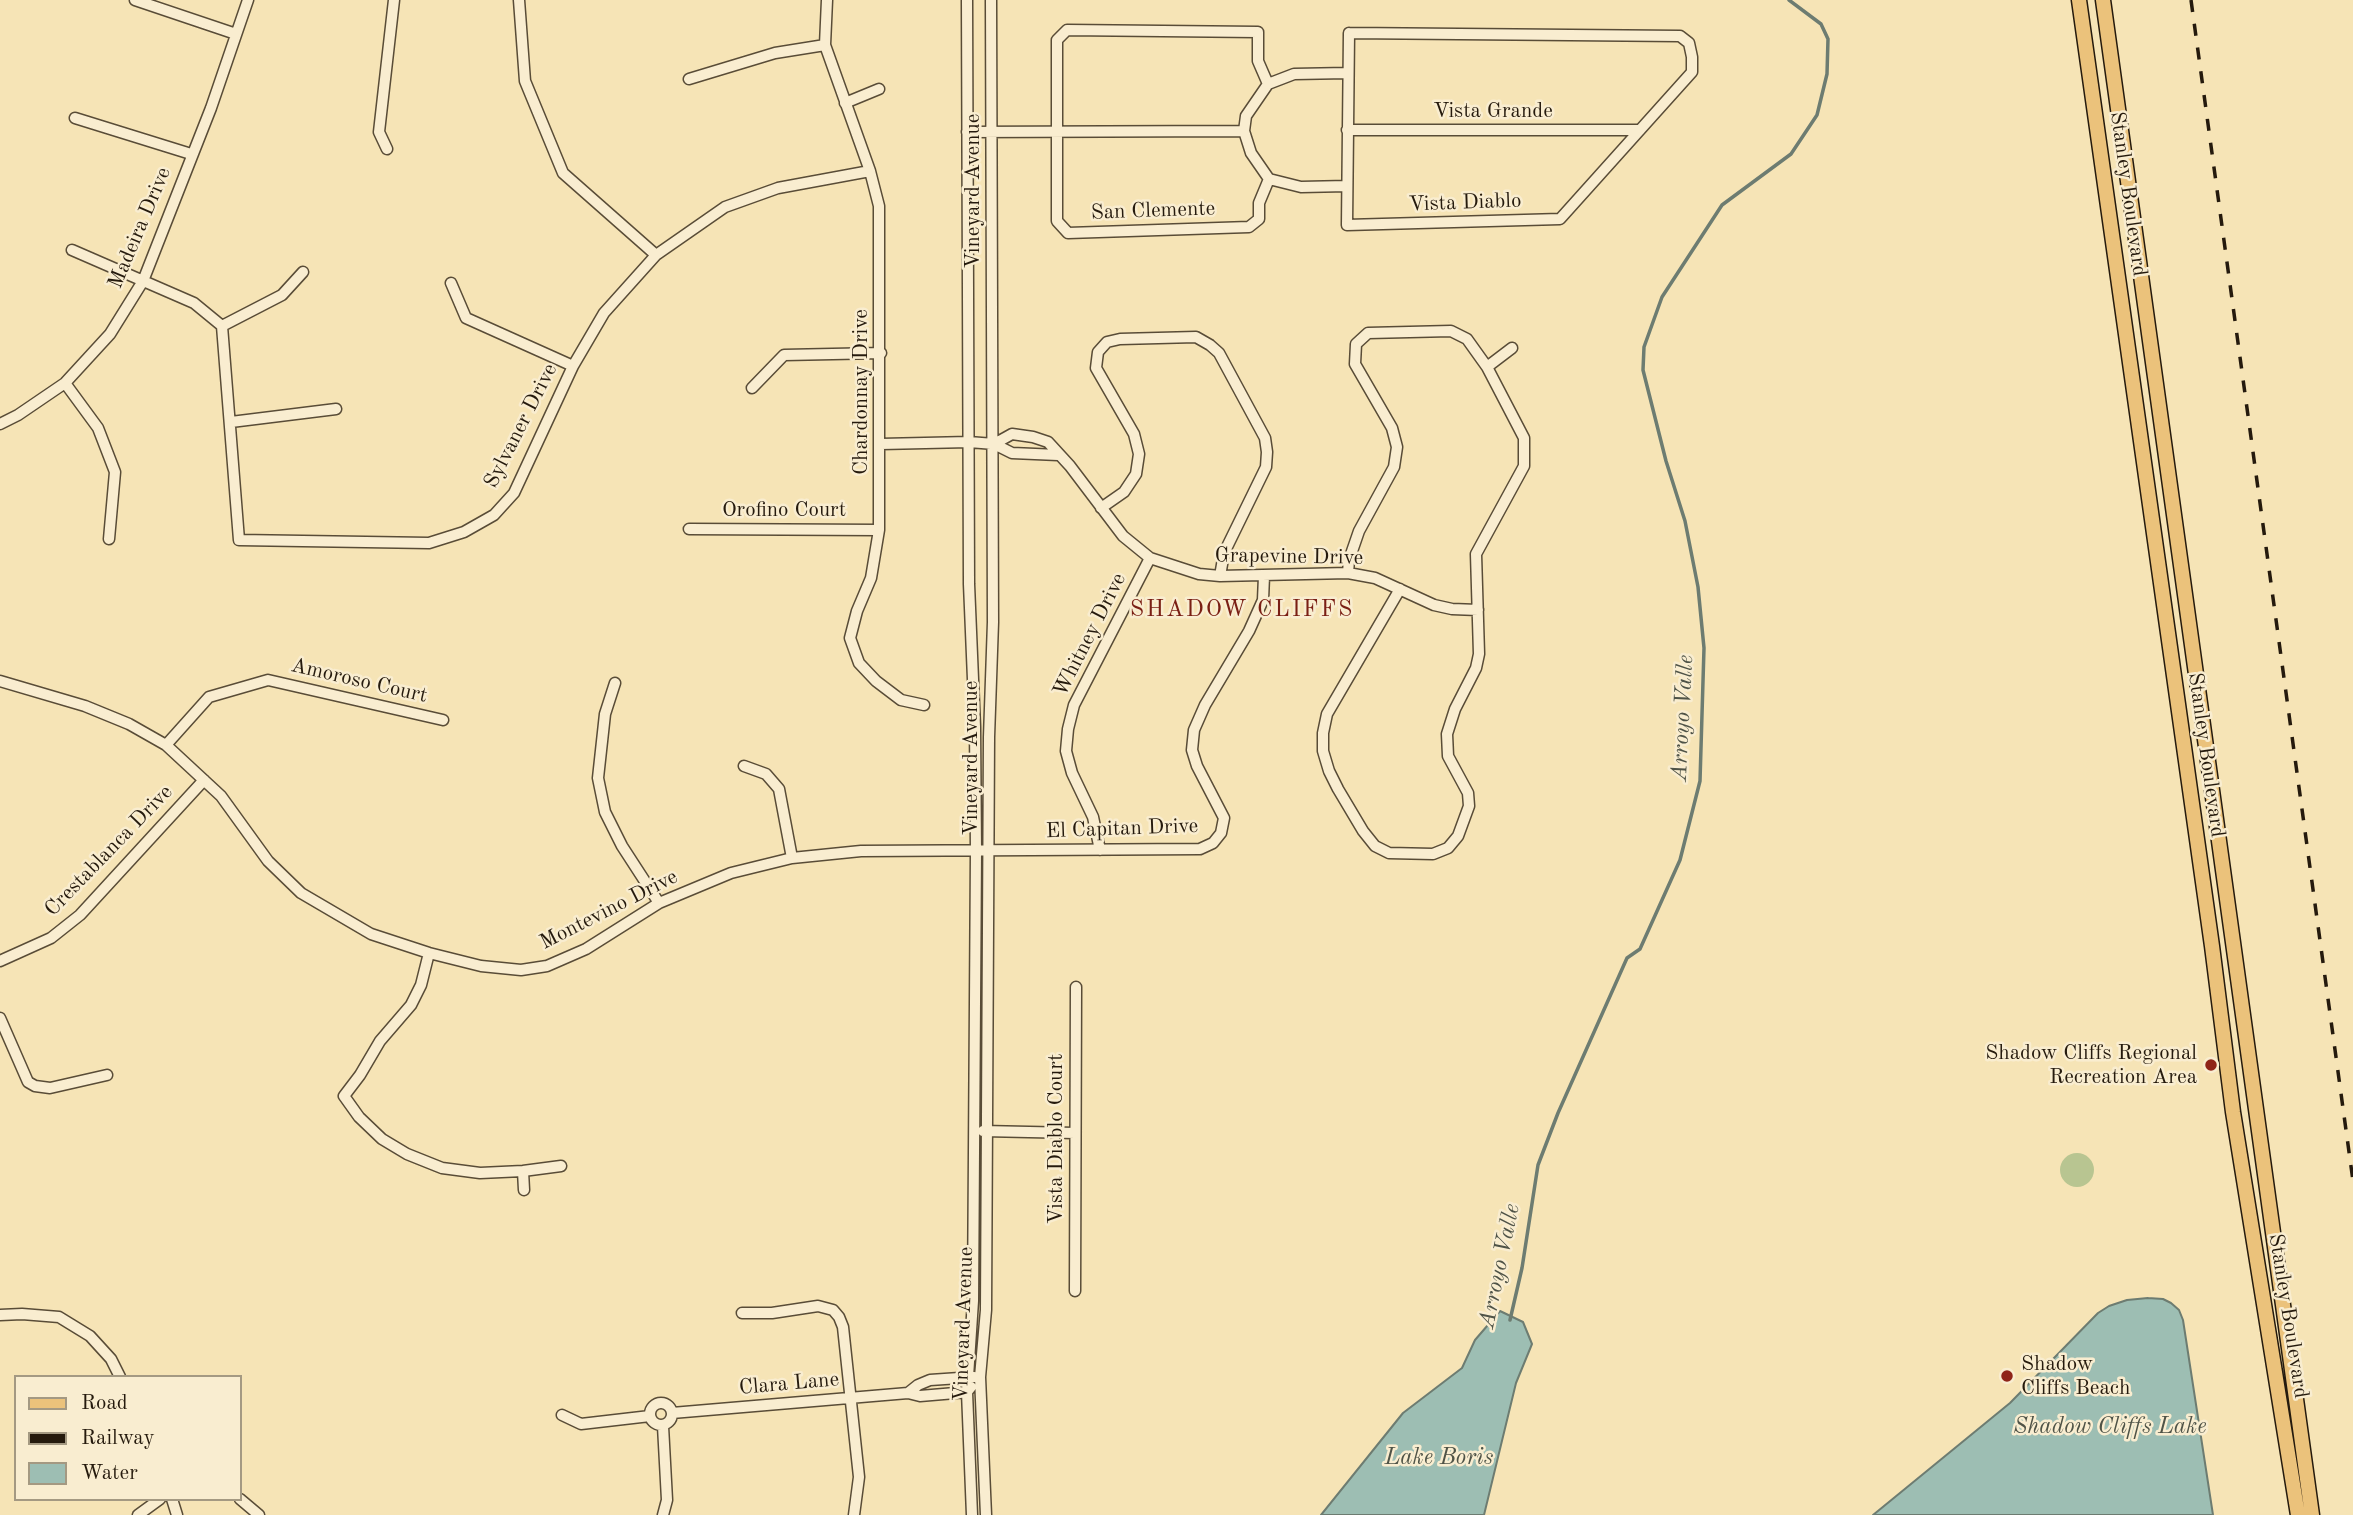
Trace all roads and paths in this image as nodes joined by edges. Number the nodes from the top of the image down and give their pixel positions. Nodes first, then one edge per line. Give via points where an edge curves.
1 (135, 0) edge
2 (248, 0) edge
3 (394, 0) edge
4 (519, 0) edge
5 (827, 0) edge
6 (967, 0) edge
7 (990, 0) edge
8 (2080, 0) edge
9 (2103, 0) edge
10 (236, 34) junction
11 (825, 45) junction
12 (1347, 73) junction
13 (689, 79) dead end
14 (1268, 83) junction
15 (879, 89) dead end
16 (845, 103) junction
17 (75, 118) dead end
18 (1057, 130) junction
19 (1347, 130) junction
20 (1640, 130) junction
21 (992, 131) junction
22 (1244, 131) junction
23 (967, 132) junction
24 (387, 149) dead end
25 (191, 154) junction
26 (870, 170) junction
27 (1269, 179) junction
28 (1347, 186) junction
29 (72, 250) dead end
30 (656, 255) junction
31 (303, 272) dead end
32 (143, 281) junction
33 (451, 283) dead end
34 (222, 326) junction
35 (1512, 348) dead end
36 (881, 353) junction
37 (573, 366) junction
38 (1487, 367) junction
39 (65, 383) junction
40 (752, 388) dead end
41 (336, 409) dead end
42 (231, 422) junction
43 (0, 424) edge
44 (969, 442) junction
45 (994, 443) junction
46 (881, 444) junction
47 (1058, 455) junction
48 (1101, 508) junction
49 (690, 529) dead end
50 (879, 530) junction
51 (109, 539) dead end
52 (1150, 558) junction
53 (1348, 573) junction
54 (1220, 576) junction
55 (1264, 576) junction
56 (1399, 589) junction
57 (1478, 610) junction
58 (0, 681) edge
59 (615, 683) dead end
60 (924, 705) dead end
61 (443, 720) dead end
62 (166, 745) junction
63 (744, 766) dead end
64 (204, 780) junction
65 (1100, 850) junction
66 (976, 851) junction
67 (990, 851) junction
68 (792, 858) junction
69 (659, 903) junction
70 (2233, 943) junction
71 (2212, 946) junction
72 (429, 953) junction
73 (0, 961) edge
74 (1076, 987) dead end
75 (0, 1018) edge
76 (107, 1076) dead end
77 (974, 1131) junction
78 (988, 1131) junction
79 (1075, 1133) junction
80 (561, 1166) dead end
81 (523, 1171) junction
82 (524, 1190) dead end
83 (1075, 1291) dead end
84 (742, 1313) dead end
85 (0, 1315) edge
86 (119, 1375) edge
87 (967, 1376) junction
88 (980, 1377) junction
89 (967, 1392) junction
90 (908, 1393) junction
91 (850, 1398) junction
92 (673, 1413) junction
93 (562, 1415) dead end
94 (650, 1416) junction
95 (663, 1426) junction
96 (157, 1501) edge
97 (242, 1501) edge
98 (138, 1515) edge
99 (259, 1515) edge
100 (663, 1515) edge
101 (854, 1515) edge
102 (972, 1515) edge
103 (986, 1515) edge
104 (2298, 1515) edge
105 (2312, 1515) edge

1 - 10 street
2 - 10 street, Madeira Drive
3 - 24 street via 379,132
4 - 30 street via 525,80 563,173
5 - 11 street
6 - 23 street, Vineyard Avenue
7 - 21 street, Vineyard Avenue
8 - 71 main road, Stanley Boulevard
9 - 70 main road, Stanley Boulevard
10 - 25 street, Madeira Drive
11 - 13 street via 775,53
11 - 16 street, Chardonnay Drive
12 - 14 street via 1294,74
12 - 19 street
12 - 20 street via 1349,33 1679,36 1689,43 1692,72
14 - 18 street, San Clemente via 1258,61 1258,32 1067,30 1057,40
14 - 22 street via 1246,116
15 - 16 street
16 - 26 street, Chardonnay Drive
17 - 25 street
18 - 21 street
18 - 22 street
18 - 27 street, San Clemente via 1057,221 1068,233 1249,227 1259,219 1259,203
19 - 20 street, Vista Grande
19 - 28 street, Vista Diablo
20 - 28 street, Vista Diablo via 1560,219 1347,225
21 - 23 street
21 - 45 street, Vineyard Avenue
22 - 27 street via 1251,153
23 - 44 street, Vineyard Avenue
25 - 32 street, Madeira Drive
26 - 30 street, Sylvaner Drive via 778,188 724,208
26 - 36 street, Chardonnay Drive via 879,206
27 - 28 street via 1301,187
29 - 32 street
30 - 37 street, Sylvaner Drive via 604,313
31 - 34 street via 282,295
32 - 34 street via 194,303
32 - 39 street, Madeira Drive via 110,334
33 - 37 street via 466,318
34 - 42 street, Sylvaner Drive
35 - 38 street
36 - 40 street via 783,355
36 - 46 street, Chardonnay Drive
37 - 42 street, Sylvaner Drive via 514,493 494,515 464,533 429,542 239,540
38 - 53 street via 1467,339 1451,331 1368,333 1356,344 1355,364 1392,428 1397,447 1394,467 1359,531
38 - 57 street via 1524,438 1524,466 1476,554
39 - 43 street, Madeira Drive
39 - 51 street via 98,428 115,472
41 - 42 street
44 - 45 street
44 - 46 street
44 - 66 street, Vineyard Avenue
45 - 47 street via 1012,453
45 - 47 street, Grapevine Drive via 1012,434 1033,437 1048,442
45 - 67 street, Vineyard Avenue
46 - 50 street, Chardonnay Drive
47 - 48 street, Grapevine Drive
48 - 52 street, Grapevine Drive via 1123,536
48 - 54 street via 1124,492 1136,474 1139,454 1133,434 1096,368 1098,352 1107,342 1120,339 1196,337 1219,353 1265,438 1267,453 1266,467 1224,553
49 - 50 street, Orofino Court
50 - 60 street, Chardonnay Drive via 871,578 850,638 859,663 876,681 901,700
52 - 54 street, Grapevine Drive
52 - 65 street, Whitney Drive via 1074,705 1068,729 1066,751 1093,817
53 - 55 street, Grapevine Drive
53 - 56 street, Grapevine Drive
54 - 55 street, Grapevine Drive
55 - 65 street, El Capitan Drive via 1263,600 1249,631 1194,730 1192,750 1224,818 1221,833 1199,849
56 - 57 street, Grapevine Drive via 1452,609
56 - 57 street via 1327,714 1323,733 1323,751 1338,789 1363,831 1375,846 1389,853 1433,854 1448,848 1458,836 1469,806 1468,793 1448,756 1447,734 1476,668
58 - 62 street, Montevino Drive via 85,706
59 - 69 street via 605,714 598,778 605,812
61 - 62 street, Amoroso Court via 268,680 209,697
62 - 64 street, Montevino Drive
63 - 68 street via 766,774 779,789
64 - 72 street, Montevino Drive via 268,861 301,893 370,934
64 - 73 street, Crestablanca Drive via 80,915 51,938
65 - 67 street, El Capitan Drive
66 - 67 street, Montevino Drive
66 - 68 street, Montevino Drive via 861,851
66 - 77 street, Vineyard Avenue
67 - 78 street, Vineyard Avenue
68 - 69 street, Montevino Drive via 731,873
69 - 72 street, Montevino Drive via 586,949 547,966 521,970 481,966
70 - 71 main road
70 - 105 main road, Stanley Boulevard
71 - 104 main road, Stanley Boulevard via 2233,1112
72 - 81 street via 411,1004 344,1096 382,1139 407,1154 442,1168 480,1173
74 - 79 street, Vista Diablo Court
75 - 76 street via 28,1082 35,1086 50,1088
77 - 78 street
77 - 87 street, Vineyard Avenue via 973,1301
78 - 79 street
78 - 88 street, Vineyard Avenue via 986,1310
79 - 83 street, Vista Diablo Court
80 - 81 street
81 - 82 street
84 - 91 street via 818,1306 833,1310 843,1327
85 - 86 street via 59,1317 90,1336
87 - 88 street, Clara Lane
87 - 89 street, Vineyard Avenue
87 - 90 street, Clara Lane via 930,1380
88 - 89 street
88 - 103 street, Vineyard Avenue
89 - 90 street, Clara Lane
89 - 102 street, Vineyard Avenue
90 - 91 street, Clara Lane
91 - 92 street, Clara Lane
91 - 101 street via 859,1477
92 - 94 street via 668,1405 659,1403
92 - 95 street
93 - 94 street via 581,1423
94 - 95 street
95 - 100 street via 667,1500
96 - 98 street
97 - 99 street

